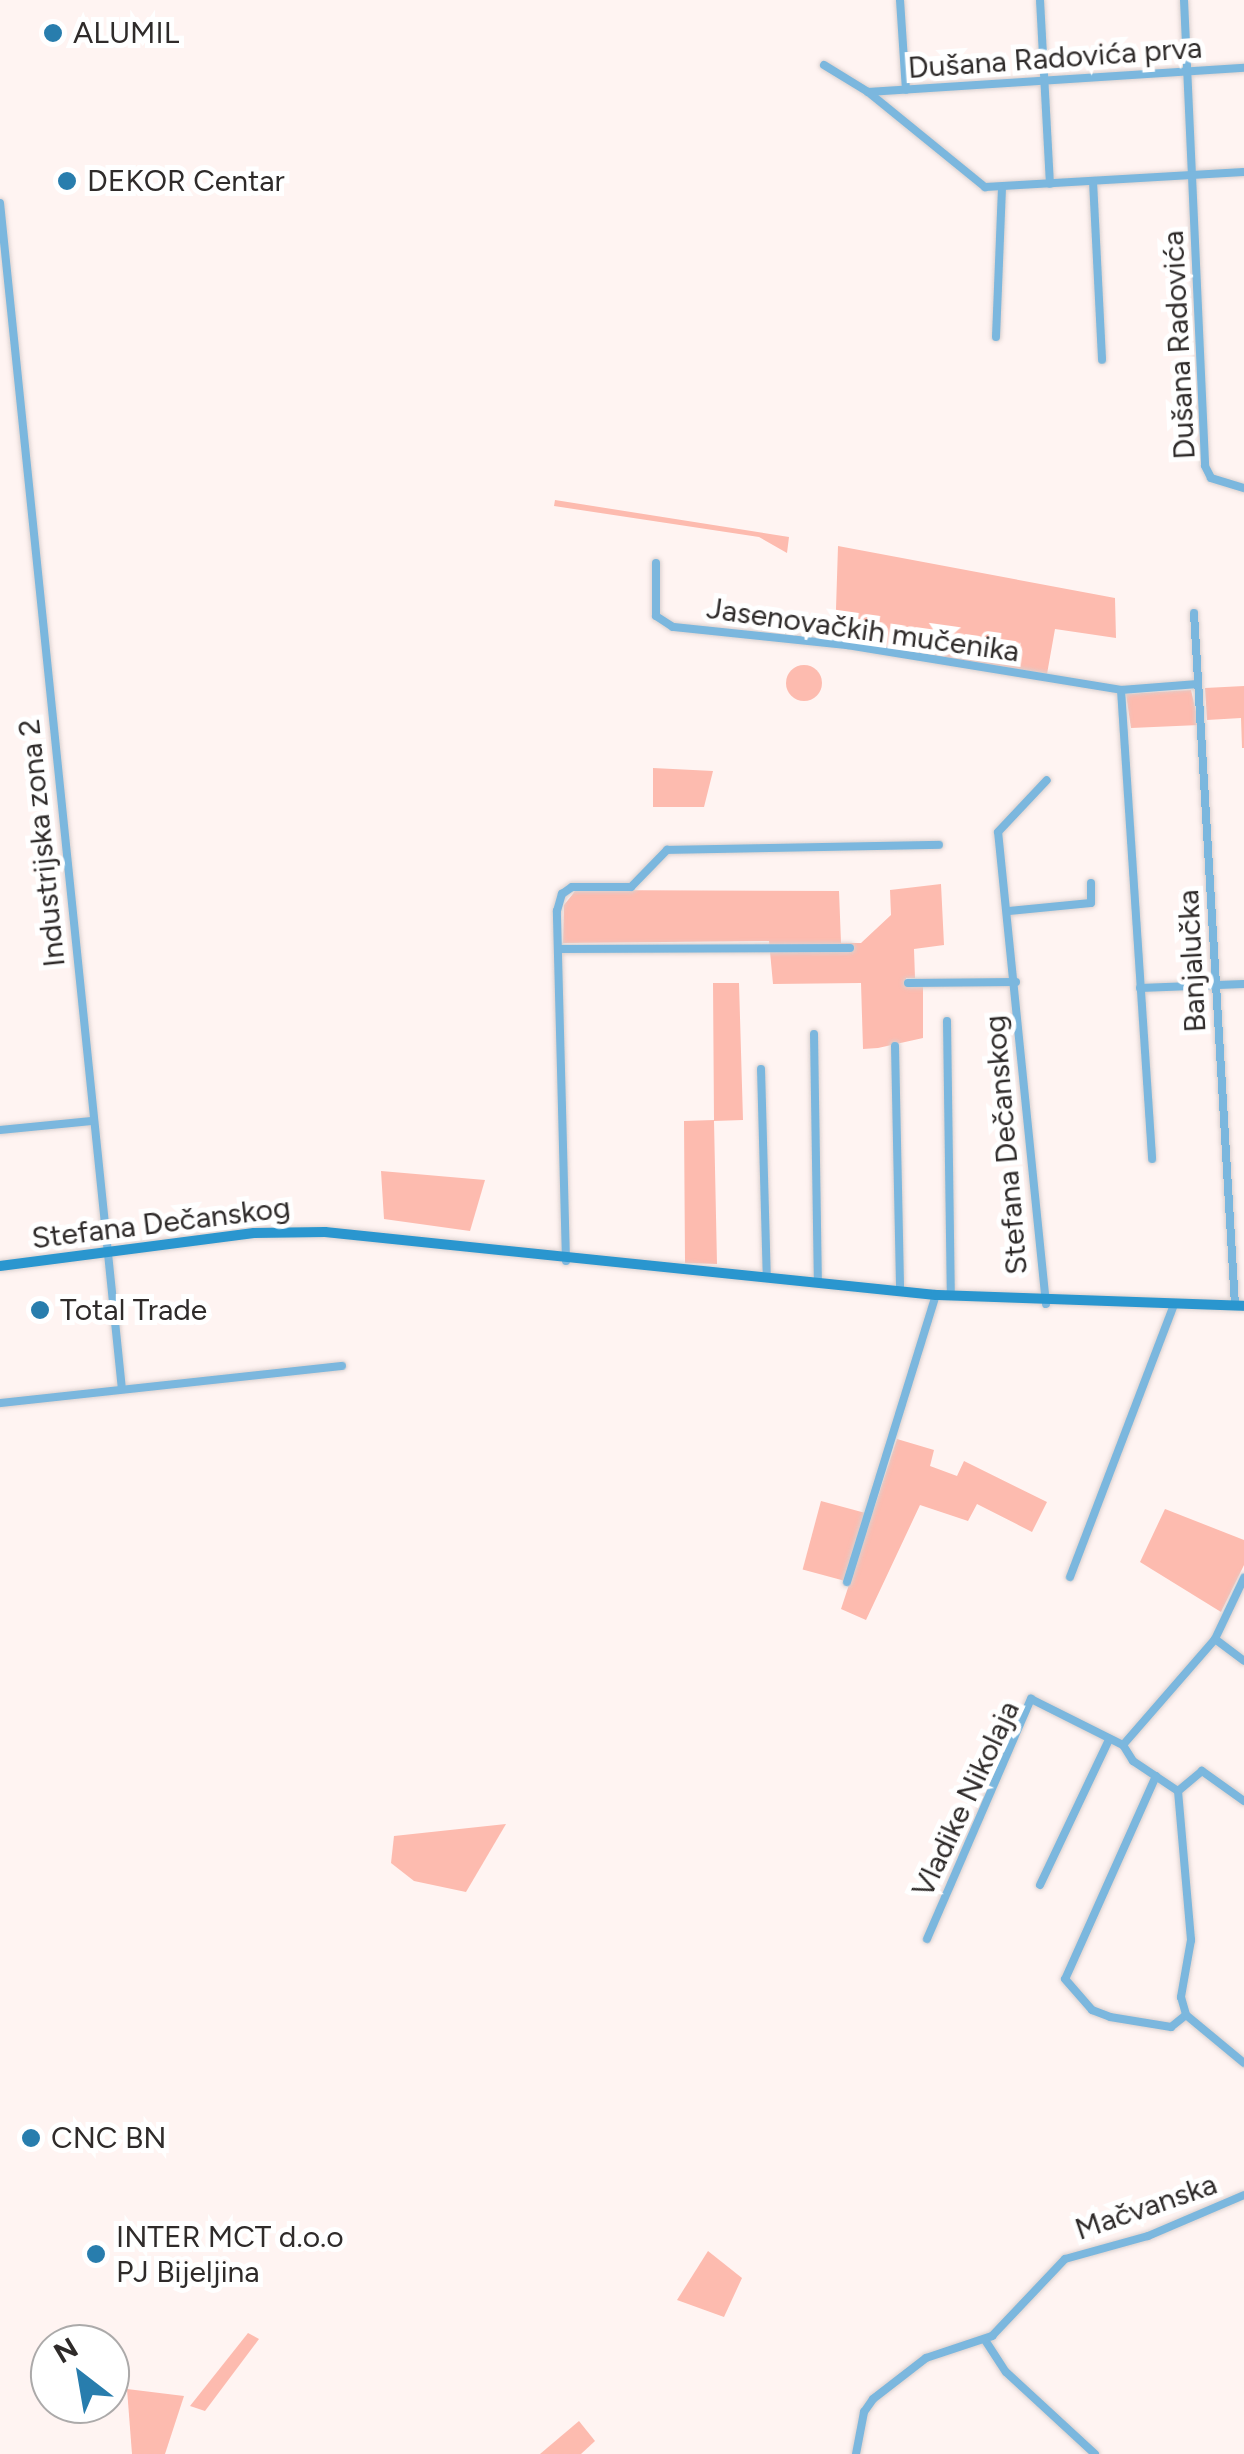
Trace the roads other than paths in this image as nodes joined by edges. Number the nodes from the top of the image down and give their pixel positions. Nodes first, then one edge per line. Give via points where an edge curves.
1 (900, 0) edge
2 (1040, 0) edge
3 (1184, 0) edge
4 (824, 65) dead end
5 (1244, 68) edge
6 (1188, 72) junction
7 (1045, 81) junction
8 (906, 90) junction
9 (868, 92) junction
10 (1244, 172) edge
11 (1193, 174) junction
12 (1093, 181) junction
13 (1050, 184) junction
14 (1002, 188) junction
15 (0, 202) edge
16 (996, 337) dead end
17 (1102, 360) dead end
18 (1244, 488) edge
19 (656, 563) dead end
20 (1194, 614) dead end
21 (1198, 684) junction
22 (1121, 690) junction
23 (1046, 780) dead end
24 (939, 845) dead end
25 (1092, 882) dead end
26 (1008, 911) junction
27 (850, 948) dead end
28 (558, 949) junction
29 (1016, 982) junction
30 (908, 983) dead end
31 (1244, 984) edge
32 (1216, 986) junction
33 (1140, 988) junction
34 (947, 1021) dead end
35 (814, 1034) dead end
36 (895, 1046) dead end
37 (762, 1069) dead end
38 (92, 1121) junction
39 (0, 1130) edge
40 (1152, 1159) dead end
41 (104, 1255) junction
42 (566, 1261) junction
43 (0, 1266) edge
44 (767, 1278) junction
45 (818, 1283) junction
46 (900, 1292) junction
47 (936, 1296) junction
48 (951, 1296) junction
49 (1046, 1304) junction
50 (1240, 1306) edge
51 (1174, 1307) junction
52 (342, 1366) dead end
53 (122, 1388) junction
54 (0, 1403) edge
55 (1070, 1577) dead end
56 (1244, 1578) edge
57 (846, 1582) dead end
58 (1214, 1638) junction
59 (1244, 1660) edge
60 (1108, 1742) junction
61 (1122, 1745) junction
62 (1156, 1776) junction
63 (1178, 1790) junction
64 (1244, 1801) edge
65 (1040, 1886) dead end
66 (927, 1938) dead end
67 (1186, 2015) junction
68 (1244, 2063) edge
69 (1244, 2195) edge
70 (985, 2340) junction
71 (856, 2454) edge
72 (1096, 2454) edge

1 - 8 street
2 - 7 street
3 - 6 street
4 - 9 street
5 - 6 street, Dušana Radovića prva
6 - 7 street, Dušana Radovića prva
6 - 11 street
7 - 8 street, Dušana Radovića prva
7 - 13 street
8 - 9 street, Dušana Radovića prva
9 - 14 street via 974,180
10 - 11 street
11 - 12 street
11 - 18 street, Dušana Radovića via 1205,466 1212,478
12 - 13 street
12 - 17 street
13 - 14 street
14 - 16 street
15 - 38 street, Industrijska zona 2
19 - 22 street, Jasenovačkih mučenika via 656,616 672,627 848,646
20 - 21 street, Banjalučka
21 - 22 street, Jasenovačkih mučenika
21 - 32 street, Banjalučka
22 - 33 street
23 - 26 street, Stefana Dečanskog via 998,832
24 - 28 street via 667,850 631,887 572,887 562,894
25 - 26 street via 1091,903
26 - 29 street, Stefana Dečanskog
27 - 28 street
28 - 42 street
29 - 30 street, Stefana Dečanskog
29 - 49 street, Stefana Dečanskog
31 - 32 street
32 - 33 street
32 - 50 street, Banjalučka
33 - 40 street
34 - 48 street
35 - 45 street
36 - 46 street
37 - 44 street
38 - 39 street
38 - 41 street, Industrijska zona 2
41 - 42 main road, Stefana Dečanskog via 292,1231
41 - 43 main road, Stefana Dečanskog
41 - 53 street, Industrijska zona 2
42 - 44 main road, Stefana Dečanskog
44 - 45 main road, Stefana Dečanskog
45 - 46 main road, Stefana Dečanskog
46 - 47 main road, Stefana Dečanskog
47 - 48 main road, Stefana Dečanskog
47 - 57 street
48 - 49 main road, Stefana Dečanskog
49 - 51 main road, Stefana Dečanskog
50 - 51 main road, Stefana Dečanskog
51 - 55 street
52 - 53 street
53 - 54 street
56 - 58 street
58 - 59 street
58 - 61 street
60 - 61 street, Vladike Nikolaja
60 - 65 street
60 - 66 street, Vladike Nikolaja via 1031,1699
61 - 62 street
62 - 63 street
62 - 67 street via 1065,1979 1092,2010 1110,2017 1172,2027
63 - 64 street via 1202,1771
63 - 67 street via 1191,1940 1181,1997
67 - 68 street
69 - 70 street, Mačvanska via 1148,2236 1065,2259
70 - 71 street, Mačvanska via 926,2358 884,2389 864,2412
70 - 72 street via 1006,2372

